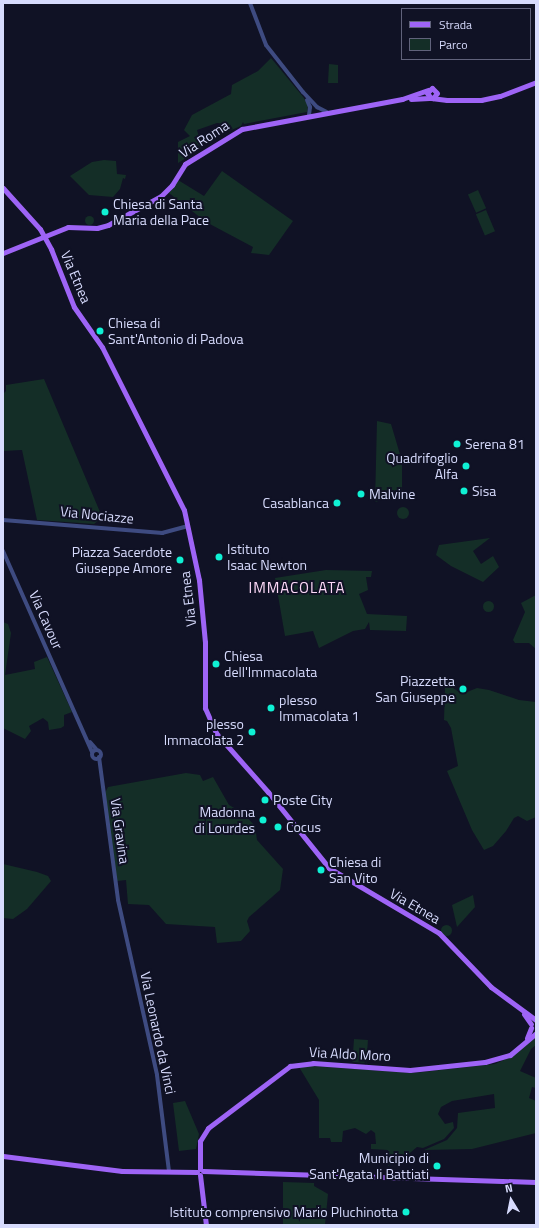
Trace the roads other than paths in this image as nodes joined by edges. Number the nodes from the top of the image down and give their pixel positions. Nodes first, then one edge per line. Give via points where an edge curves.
1 (250, 3) edge
2 (536, 82) edge
3 (428, 90) junction
4 (303, 92) junction
5 (437, 93) junction
6 (431, 98) junction
7 (402, 99) junction
8 (457, 99) junction
9 (317, 107) junction
10 (328, 112) junction
11 (314, 114) junction
12 (3, 188) edge
13 (44, 236) junction
14 (3, 253) edge
15 (3, 520) edge
16 (188, 526) junction
17 (3, 551) edge
18 (94, 751) junction
19 (97, 758) junction
20 (118, 900) joint
21 (521, 1010) junction
22 (536, 1020) edge
23 (534, 1031) edge
24 (536, 1037) edge
25 (530, 1038) junction
26 (525, 1042) junction
27 (3, 1156) edge
28 (169, 1171) junction
29 (200, 1172) junction
30 (536, 1182) edge
31 (206, 1225) edge

1 - 4 street via 258,18 264,41
2 - 8 main road via 489,99
3 - 5 main road via 434,88
3 - 6 main road
3 - 7 main road
4 - 9 street
4 - 11 street
5 - 6 main road
5 - 8 main road via 442,97
6 - 7 main road
6 - 8 main road
7 - 10 main road, Via Roma
9 - 10 street
9 - 11 street
10 - 11 main road, Via Roma
11 - 13 main road, Via Roma via 260,124 235,132 185,164 172,185 161,196 108,225 96,228 74,225
12 - 13 main road, Via Etnea
13 - 14 main road, Via Roma
13 - 16 main road, Via Etnea via 74,307 102,347 182,507
15 - 16 street, Via Nociazze via 169,532
16 - 21 main road, Via Etnea via 195,551 204,627 205,708 216,733 268,792 328,868 439,934 491,987
17 - 18 street, Via Cavour
18 - 19 street
18 - 19 street via 100,752
19 - 20 street, Via Gravina
20 - 28 street, Via Leonardo da Vinci via 158,1074
21 - 22 main road
21 - 23 main road
22 - 23 main road, Via Aldo Moro
23 - 25 main road, Via Aldo Moro
23 - 26 main road
24 - 25 street
25 - 26 main road, Via Aldo Moro
26 - 29 main road, Via Aldo Moro via 510,1055 497,1061 428,1068 313,1063 290,1066 205,1132 200,1146
27 - 28 main road via 122,1171
28 - 29 main road
29 - 30 main road
29 - 31 main road, Via Aldo Moro

